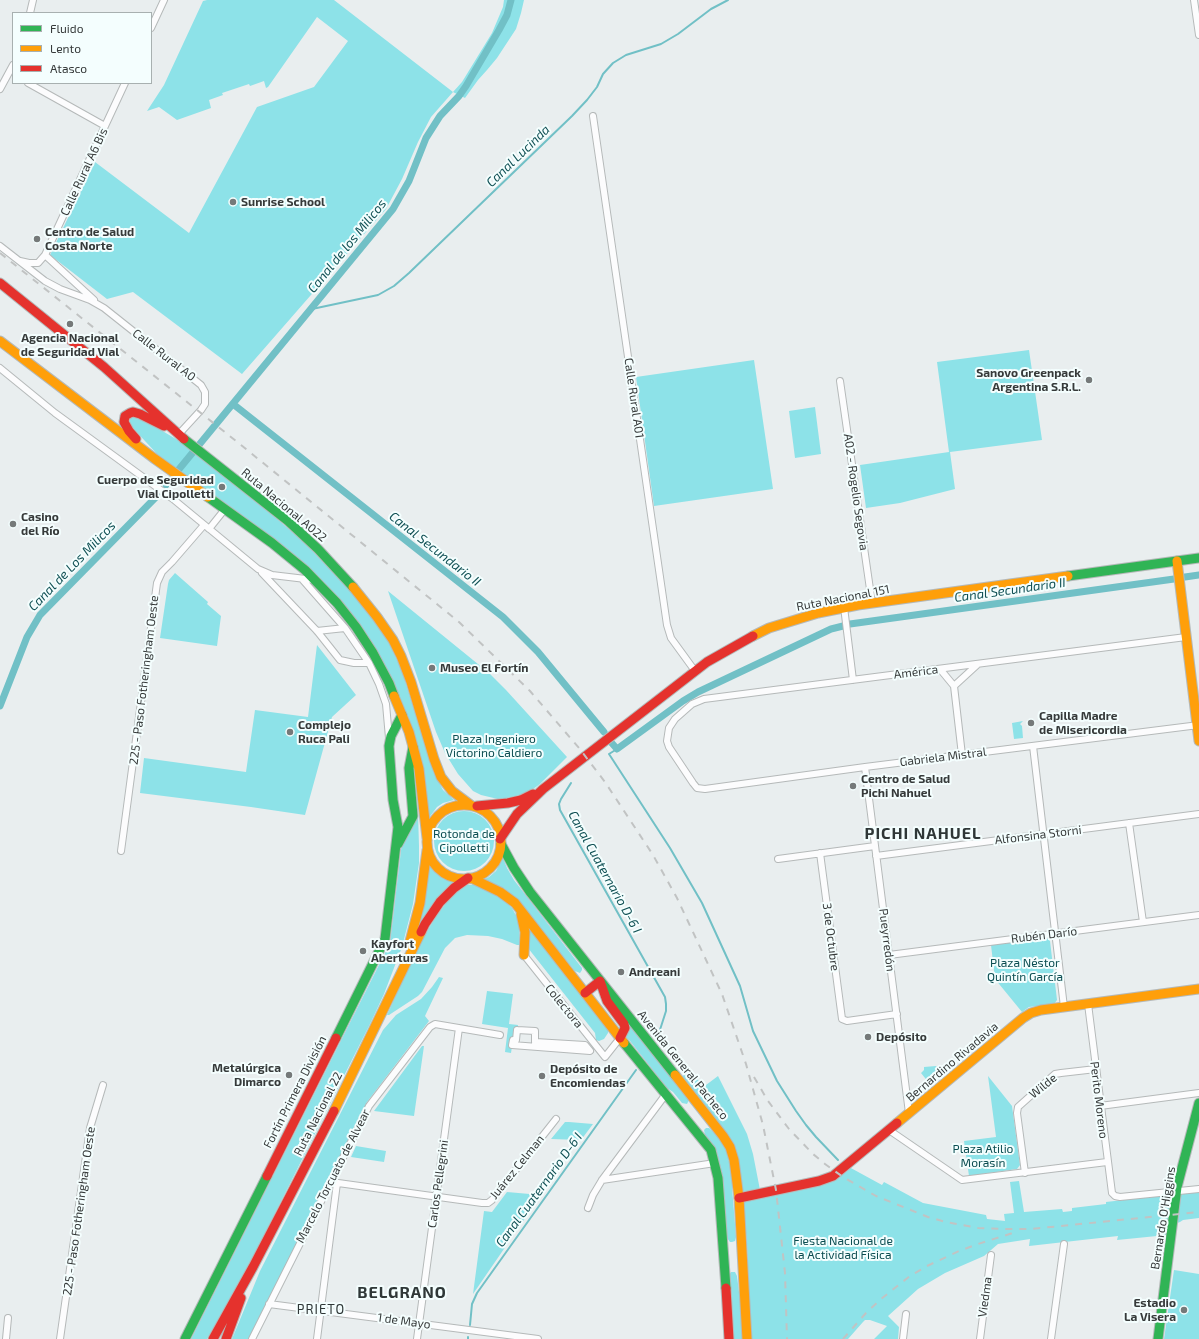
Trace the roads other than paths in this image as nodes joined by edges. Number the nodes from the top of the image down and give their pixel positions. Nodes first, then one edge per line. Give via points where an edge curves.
1 (33, 0) edge
2 (164, 0) edge
3 (1194, 0) edge
4 (30, 12) edge
5 (152, 26) edge
6 (1199, 35) edge
7 (11, 73) edge
8 (30, 84) edge
9 (126, 84) edge
10 (0, 89) edge
11 (593, 116) dead end
12 (105, 126) junction
13 (0, 246) edge
14 (45, 255) junction
15 (18, 261) junction
16 (0, 283) edge
17 (97, 304) junction
18 (0, 341) edge
19 (0, 368) edge
20 (840, 381) dead end
21 (182, 436) junction
22 (155, 459) junction
23 (225, 509) junction
24 (207, 527) junction
25 (1199, 558) edge
26 (1177, 561) junction
27 (258, 569) junction
28 (302, 578) junction
29 (316, 580) junction
30 (872, 603) junction
31 (844, 608) junction
32 (345, 628) junction
33 (317, 631) junction
34 (1186, 637) junction
35 (369, 663) junction
36 (978, 664) junction
37 (940, 669) junction
38 (695, 671) junction
39 (853, 680) junction
40 (954, 686) junction
41 (402, 715) junction
42 (1198, 725) edge
43 (667, 739) joint
44 (390, 740) junction
45 (1199, 741) edge
46 (413, 745) junction
47 (1033, 746) junction
48 (962, 755) junction
49 (865, 767) junction
50 (543, 788) junction
51 (474, 806) junction
52 (414, 811) junction
53 (396, 814) junction
54 (1199, 814) edge
55 (1129, 823) junction
56 (1044, 834) junction
57 (427, 841) junction
58 (500, 842) junction
59 (396, 846) junction
60 (875, 846) junction
61 (121, 852) dead end
62 (820, 853) junction
63 (876, 856) junction
64 (778, 859) dead end
65 (470, 878) junction
66 (515, 903) junction
67 (1199, 915) edge
68 (1143, 922) junction
69 (1056, 934) junction
70 (524, 955) joint
71 (889, 955) junction
72 (402, 971) junction
73 (600, 981) junction
74 (1199, 989) edge
75 (585, 993) junction
76 (1088, 1004) junction
77 (1064, 1007) junction
78 (896, 1014) junction
79 (459, 1028) junction
80 (500, 1035) dead end
81 (620, 1038) junction
82 (585, 1045) joint
83 (1096, 1069) junction
84 (103, 1085) dead end
85 (1199, 1093) edge
86 (666, 1094) junction
87 (1199, 1103) edge
88 (1100, 1106) junction
89 (702, 1110) junction
90 (909, 1113) junction
91 (556, 1119) dead end
92 (689, 1122) junction
93 (889, 1130) junction
94 (1107, 1162) junction
95 (715, 1163) junction
96 (1025, 1173) junction
97 (602, 1180) junction
98 (334, 1182) junction
99 (1199, 1189) edge
100 (1177, 1191) junction
101 (436, 1197) junction
102 (739, 1198) junction
103 (320, 1203) junction
104 (334, 1208) junction
105 (588, 1208) dead end
106 (1064, 1244) dead end
107 (991, 1255) dead end
108 (742, 1258) junction
109 (724, 1259) junction
110 (253, 1267) junction
111 (269, 1304) junction
112 (320, 1310) junction
113 (906, 1314) dead end
114 (8, 1318) dead end
115 (419, 1323) junction
116 (6, 1339) edge
117 (60, 1339) edge
118 (185, 1339) edge
119 (213, 1339) edge
120 (226, 1339) edge
121 (252, 1339) edge
122 (317, 1339) edge
123 (417, 1339) edge
124 (538, 1339) edge
125 (729, 1339) edge
126 (747, 1339) edge
127 (903, 1339) edge
128 (980, 1339) edge
129 (1051, 1339) edge
130 (1158, 1339) edge

1 - 4 street
2 - 5 street
3 - 6 street
7 - 10 street
8 - 12 street
9 - 12 street, Calle Rural A6 Bis
11 - 38 street, Calle Rural A01 via 667,626 671,638
12 - 14 street, Calle Rural A6 Bis
13 - 15 street, Calle Rural A0
14 - 15 street via 38,263
14 - 17 street, Calle Rural A0
15 - 17 street, Calle Rural A0 via 52,285
16 - 21 main road, Ruta Nacional A022 via 104,367
17 - 21 street, Calle Rural A0 via 204,388 206,396 203,407
18 - 22 main road
19 - 24 street via 52,411
20 - 30 street, A02 - Rogelio Segovia
21 - 22 main road via 137,413 127,414 124,419 127,428
21 - 51 main road, Ruta Nacional A022 via 303,534 345,577 377,617 393,640 406,669 441,777 452,791
22 - 23 main road
23 - 24 street, 225 - Paso Fotheringham Oeste
23 - 29 main road
24 - 27 street
24 - 61 street, 225 - Paso Fotheringham Oeste via 162,572 157,583
25 - 26 main road, Ruta Nacional 151
26 - 30 main road, Ruta Nacional 151
26 - 34 main road
27 - 28 street via 272,575
27 - 33 street
28 - 29 street
28 - 32 street
29 - 41 main road via 365,640 389,683
30 - 31 main road, Ruta Nacional 151
31 - 38 main road, Ruta Nacional 151 via 805,616 769,628 732,646
31 - 39 street
32 - 33 street
32 - 35 street
33 - 35 street via 340,660
34 - 36 street, América
34 - 42 main road
35 - 44 street via 386,704
36 - 37 street, América
36 - 40 street
37 - 39 street, América
37 - 40 street
38 - 50 main road, Ruta Nacional 151
39 - 43 street, América via 701,700 692,704 675,719 669,728
40 - 48 street
41 - 44 main road, Fortín Primera División
41 - 46 main road
42 - 45 main road
42 - 47 street, Gabriela Mistral
43 - 49 street, Gabriela Mistral via 668,745 692,783 701,789
44 - 53 main road, Fortín Primera División
46 - 52 main road, Fortín Primera División via 409,768
46 - 57 main road via 421,781
47 - 48 street, Gabriela Mistral
47 - 56 street
48 - 49 street, Gabriela Mistral
49 - 60 street, Pueyrredón
50 - 51 main road, Ruta Nacional 151 via 515,802
50 - 58 main road, Ruta Nacional 151 via 517,814
51 - 57 main road via 458,805 445,810 431,824
51 - 58 main road via 492,818 499,830
52 - 53 main road via 408,817
52 - 59 main road, Fortín Primera División
53 - 59 main road, Fortín Primera División
54 - 55 street, Alfonsina Storni
55 - 56 street, Alfonsina Storni
55 - 68 street
56 - 63 street, Alfonsina Storni
56 - 69 street
57 - 65 main road via 428,851 434,863 443,872 455,877
57 - 72 main road, Ruta Nacional 22 via 420,903
58 - 65 main road via 497,857 489,868
58 - 73 main road, Avenida General Pacheco via 524,884
59 - 118 main road, Fortín Primera División via 383,944
60 - 62 street
60 - 63 street, Pueyrredón
62 - 64 street
62 - 78 street, 3 de Octubre via 843,1020
63 - 71 street, Pueyrredón
65 - 66 main road via 500,892
65 - 72 main road, Ruta Nacional 22 via 447,894 434,909
66 - 70 main road via 524,927
66 - 75 main road
67 - 68 street, Rubén Darío
68 - 69 street, Rubén Darío
69 - 71 street, Rubén Darío
69 - 77 street
70 - 81 street, Colectora via 605,1057
71 - 78 street, Pueyrredón
72 - 110 main road, Ruta Nacional 22 via 354,1071
73 - 75 main road
73 - 81 main road via 607,1001 624,1024 625,1028
73 - 89 main road, Avenida General Pacheco
74 - 76 main road, Bernardino Rivadavia
75 - 81 main road
76 - 77 main road, Bernardino Rivadavia
76 - 83 street, Perito Moreno
77 - 90 main road, Bernardino Rivadavia via 1036,1011 1027,1015
78 - 90 street, Pueyrredón
79 - 80 street
79 - 98 street, Marcelo Torcuato de Alvear via 432,1025 371,1102
79 - 101 street, Carlos Pellegrini
81 - 86 main road
82 - 82 street via 590,1051 512,1045 513,1040 516,1040 517,1030 535,1032 535,1042
83 - 88 street, Perito Moreno
83 - 96 street, Wilde via 1057,1074 1019,1105 1017,1109
84 - 117 street, 225 - Paso Fotheringham Oeste via 90,1128
85 - 88 street
86 - 92 main road
86 - 97 street
87 - 100 main road, Bernardo O'Higgins
88 - 94 street, Perito Moreno
89 - 92 main road
89 - 102 main road, Avenida General Pacheco via 730,1147
90 - 93 main road, Bernardino Rivadavia
91 - 101 street, Juárez Celman via 490,1202
92 - 95 main road via 711,1150
93 - 96 street via 961,1180
93 - 102 main road, Bernardino Rivadavia via 828,1178
94 - 96 street
94 - 100 street, Perito Moreno via 1110,1189 1114,1195 1120,1197
95 - 97 street
95 - 109 main road
97 - 105 street
98 - 101 street, Juárez Celman
98 - 103 street, Marcelo Torcuato de Alvear
98 - 104 street
99 - 100 street
100 - 130 main road, Bernardo O'Higgins
101 - 115 street, Carlos Pellegrini
102 - 108 main road, Avenida General Pacheco
103 - 104 street via 328,1200
103 - 111 street, Marcelo Torcuato de Alvear
104 - 112 street
106 - 129 street
107 - 128 street, Viedma
108 - 109 main road
108 - 126 main road, Avenida General Pacheco
109 - 125 main road
110 - 119 main road, Ruta Nacional 22
110 - 120 main road, Ruta Nacional 22
111 - 112 street, 1 de Mayo
111 - 121 street, Marcelo Torcuato de Alvear
112 - 115 street, 1 de Mayo
112 - 122 street
113 - 127 street
114 - 116 street
115 - 123 street, Carlos Pellegrini
115 - 124 street, 1 de Mayo

